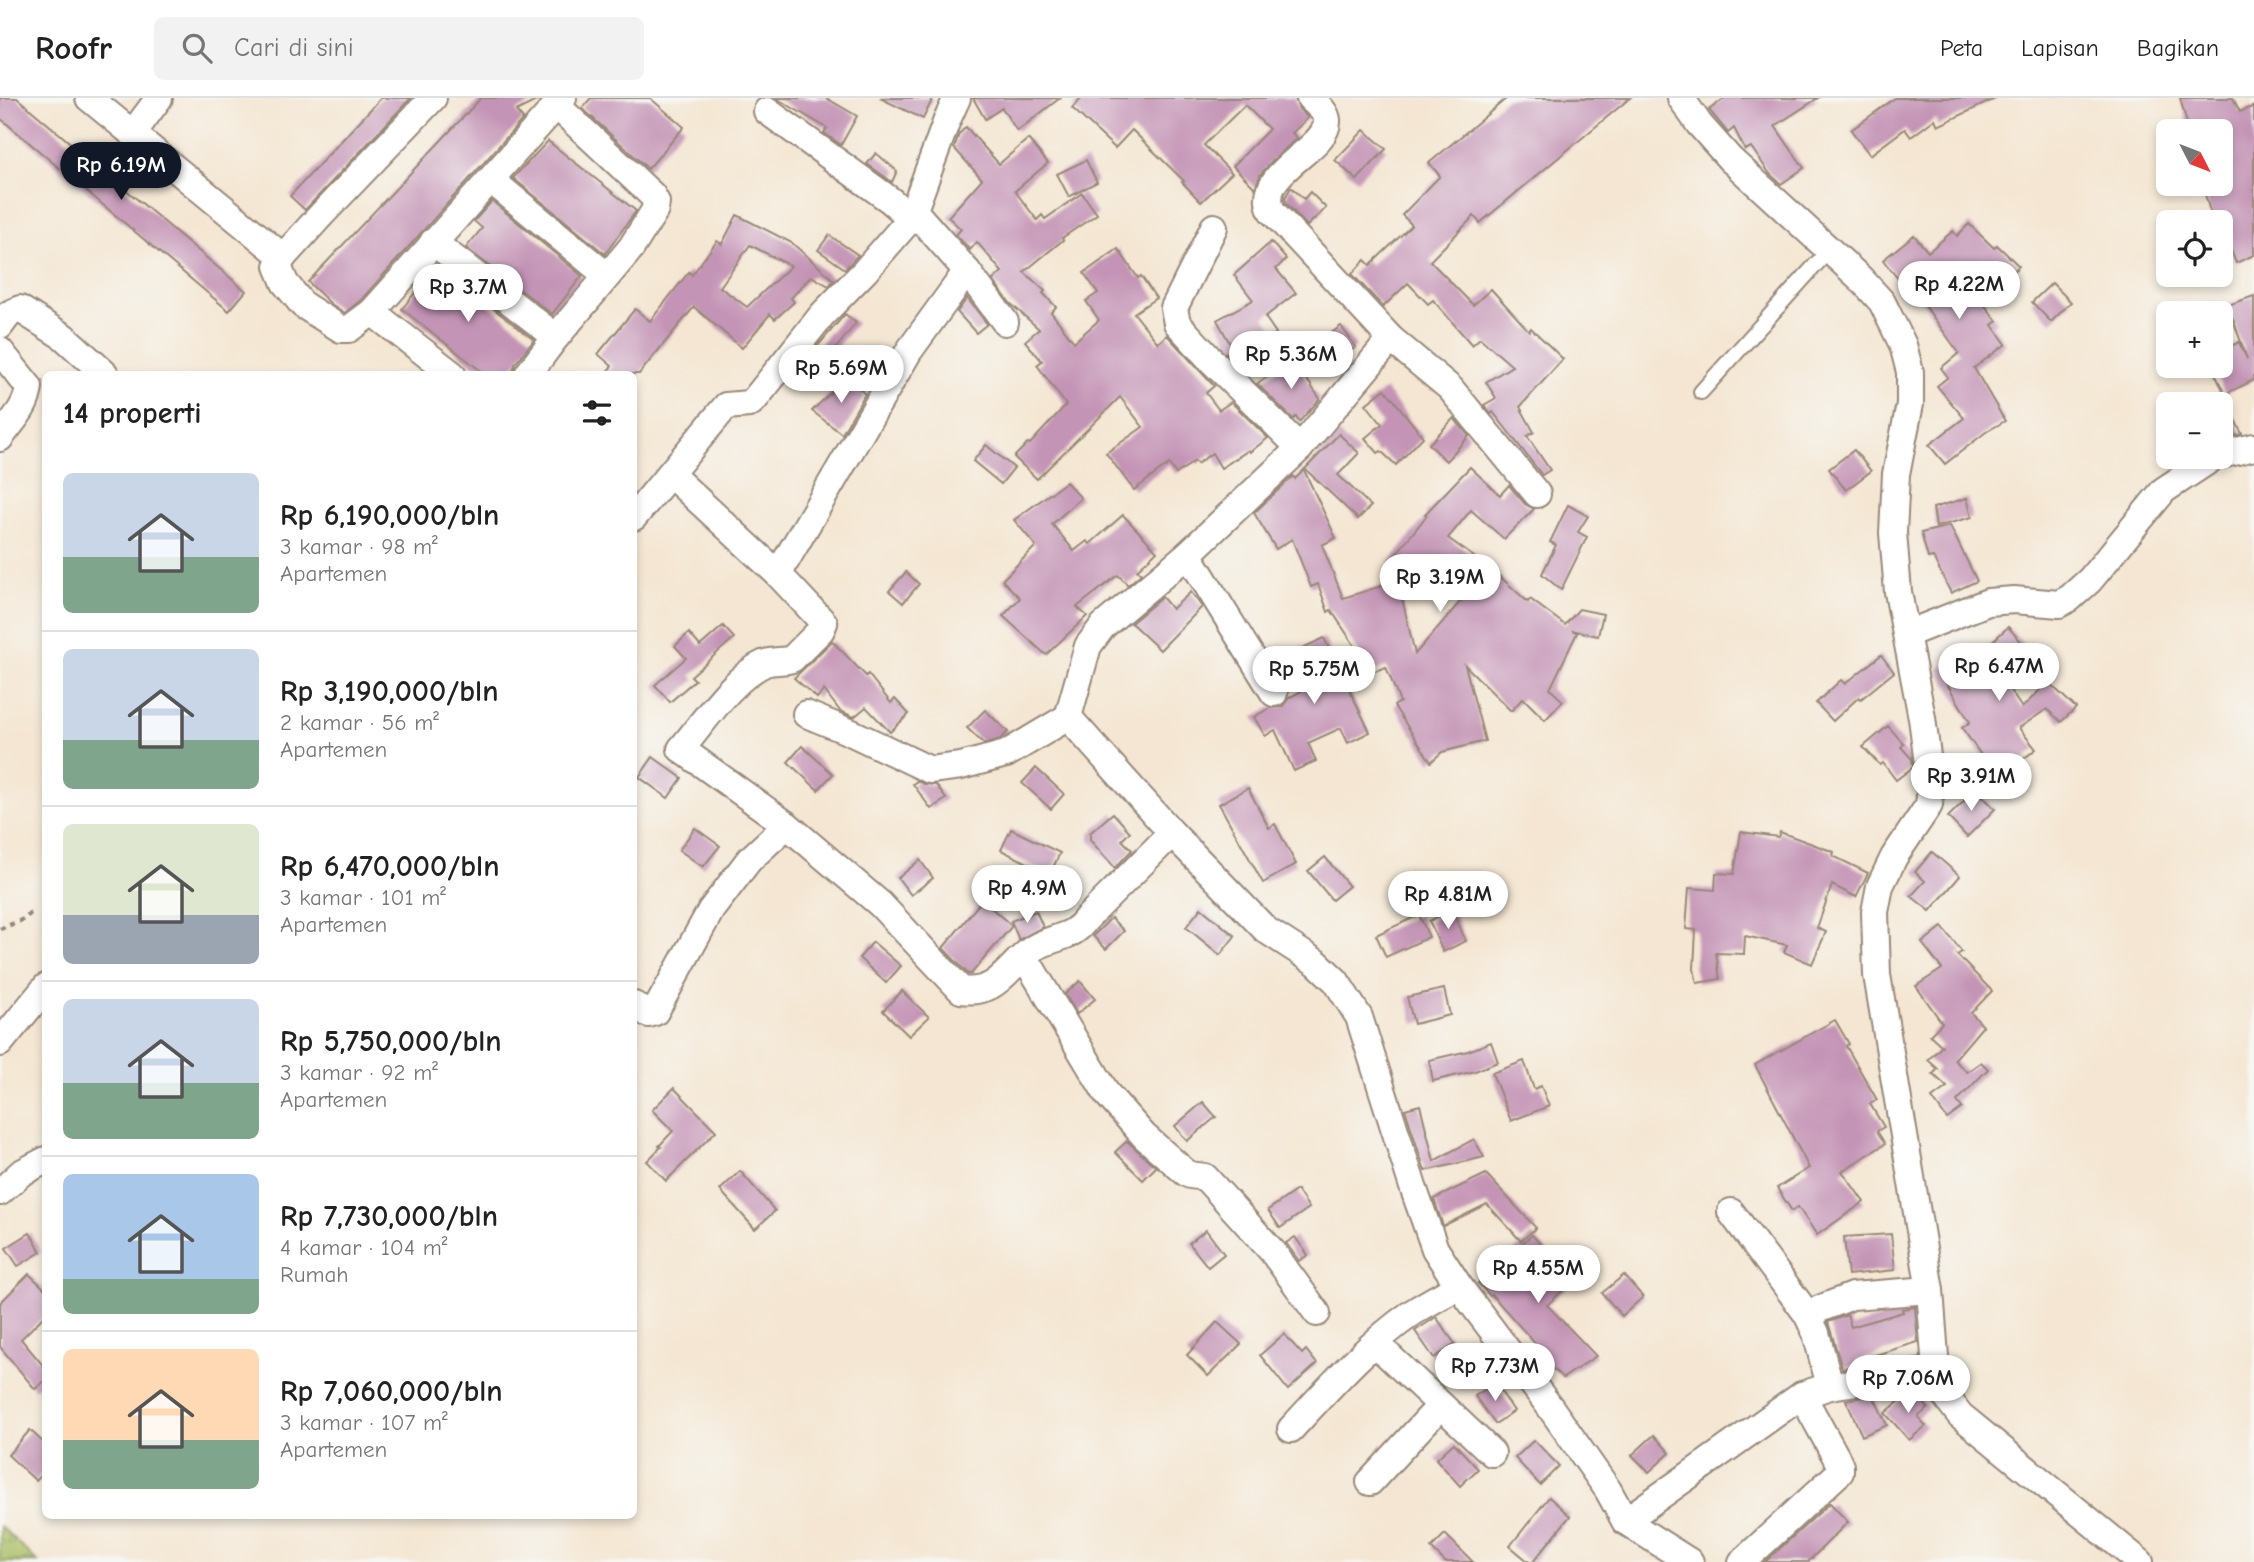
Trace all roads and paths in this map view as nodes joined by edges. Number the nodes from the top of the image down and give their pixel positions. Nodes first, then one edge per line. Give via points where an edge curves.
1 (89, 98) edge
2 (159, 98) edge
3 (433, 98) edge
4 (957, 98) edge
5 (1310, 98) edge
6 (1681, 98) edge
7 (560, 101) edge
8 (767, 111) dead end
9 (133, 133) junction
10 (491, 180) junction
11 (913, 214) junction
12 (1213, 227) dead end
13 (433, 242) junction
14 (1829, 250) junction
15 (283, 257) junction
16 (967, 271) junction
17 (606, 275) junction
18 (372, 312) junction
19 (1005, 322) dead end
20 (0, 326) edge
21 (556, 337) junction
22 (1391, 339) junction
23 (0, 351) edge
24 (102, 371) edge
25 (448, 371) edge
26 (530, 371) edge
27 (1702, 392) dead end
28 (0, 438) edge
29 (2254, 447) edge
30 (1300, 448) junction
31 (2233, 452) edge
32 (2196, 469) edge
33 (671, 475) junction
34 (1537, 494) dead end
35 (637, 514) edge
36 (1188, 554) junction
37 (778, 574) junction
38 (1907, 634) junction
39 (1274, 693) dead end
40 (806, 714) dead end
41 (1068, 717) junction
42 (787, 825) junction
43 (1172, 833) junction
44 (34, 910) dead end
45 (0, 929) edge
46 (1024, 956) junction
47 (42, 992) edge
48 (637, 1007) edge
49 (0, 1043) edge
50 (42, 1162) edge
51 (0, 1192) edge
52 (1731, 1212) dead end
53 (1458, 1286) junction
54 (1930, 1290) junction
55 (1317, 1313) dead end
56 (1807, 1314) junction
57 (1375, 1343) junction
58 (1936, 1370) junction
59 (1829, 1386) junction
60 (1802, 1395) junction
61 (1441, 1405) junction
62 (1291, 1429) dead end
63 (1492, 1453) dead end
64 (1370, 1482) dead end
65 (1625, 1521) junction
66 (1690, 1562) edge
67 (1742, 1562) edge
68 (2140, 1562) edge

1 - 9 street
2 - 9 street
3 - 15 street
4 - 11 street
5 - 22 street via 1325,114 1326,127 1273,184 1269,205
6 - 14 street via 1730,159
7 - 10 street
7 - 17 street via 656,202 631,248
8 - 11 street
9 - 15 street
10 - 13 street
10 - 17 street
11 - 16 street
11 - 33 street via 822,315 755,399 726,406
12 - 30 street via 1174,308 1177,323
13 - 18 street
13 - 21 street
14 - 27 lane
14 - 38 street via 1882,302 1903,345 1910,372 1910,404 1896,474 1894,533 1898,592
15 - 18 street via 278,266 306,308 343,330
16 - 19 street
16 - 37 street via 909,351
17 - 21 street
18 - 25 street
20 - 24 street via 20,309 59,332
21 - 26 street
22 - 30 street
22 - 34 street via 1450,388
23 - 28 street via 29,387 20,412
29 - 31 street
30 - 36 street
32 - 38 street via 2164,490 2070,598 2059,604 1988,602
33 - 35 street
33 - 37 street
36 - 39 street
36 - 41 street via 1103,626 1088,646
37 - 42 street via 824,622 821,630 792,659 762,664 740,679 681,749
38 - 54 street via 1931,786 1930,805 1880,886 1875,912 1877,975
40 - 41 street via 930,770 1006,754
41 - 43 street
42 - 46 street via 880,904 961,990 980,990 1003,979
42 - 48 street via 749,860 711,910 656,1012 649,1014
43 - 46 street via 1079,930 1039,945
43 - 53 street via 1266,930 1318,963 1352,1006 1427,1231
44 - 45 path
46 - 55 street via 1115,1105 1185,1171 1205,1177 1272,1251
47 - 49 street
50 - 51 street
52 - 56 street
53 - 57 street
53 - 65 street via 1550,1407
54 - 56 street via 1852,1296
54 - 58 street
56 - 59 street
57 - 61 street
57 - 62 street
58 - 59 street
58 - 68 street via 1944,1394 1960,1415
59 - 60 street
60 - 65 street
60 - 67 street via 1840,1472
61 - 63 street
61 - 64 street
65 - 66 street

